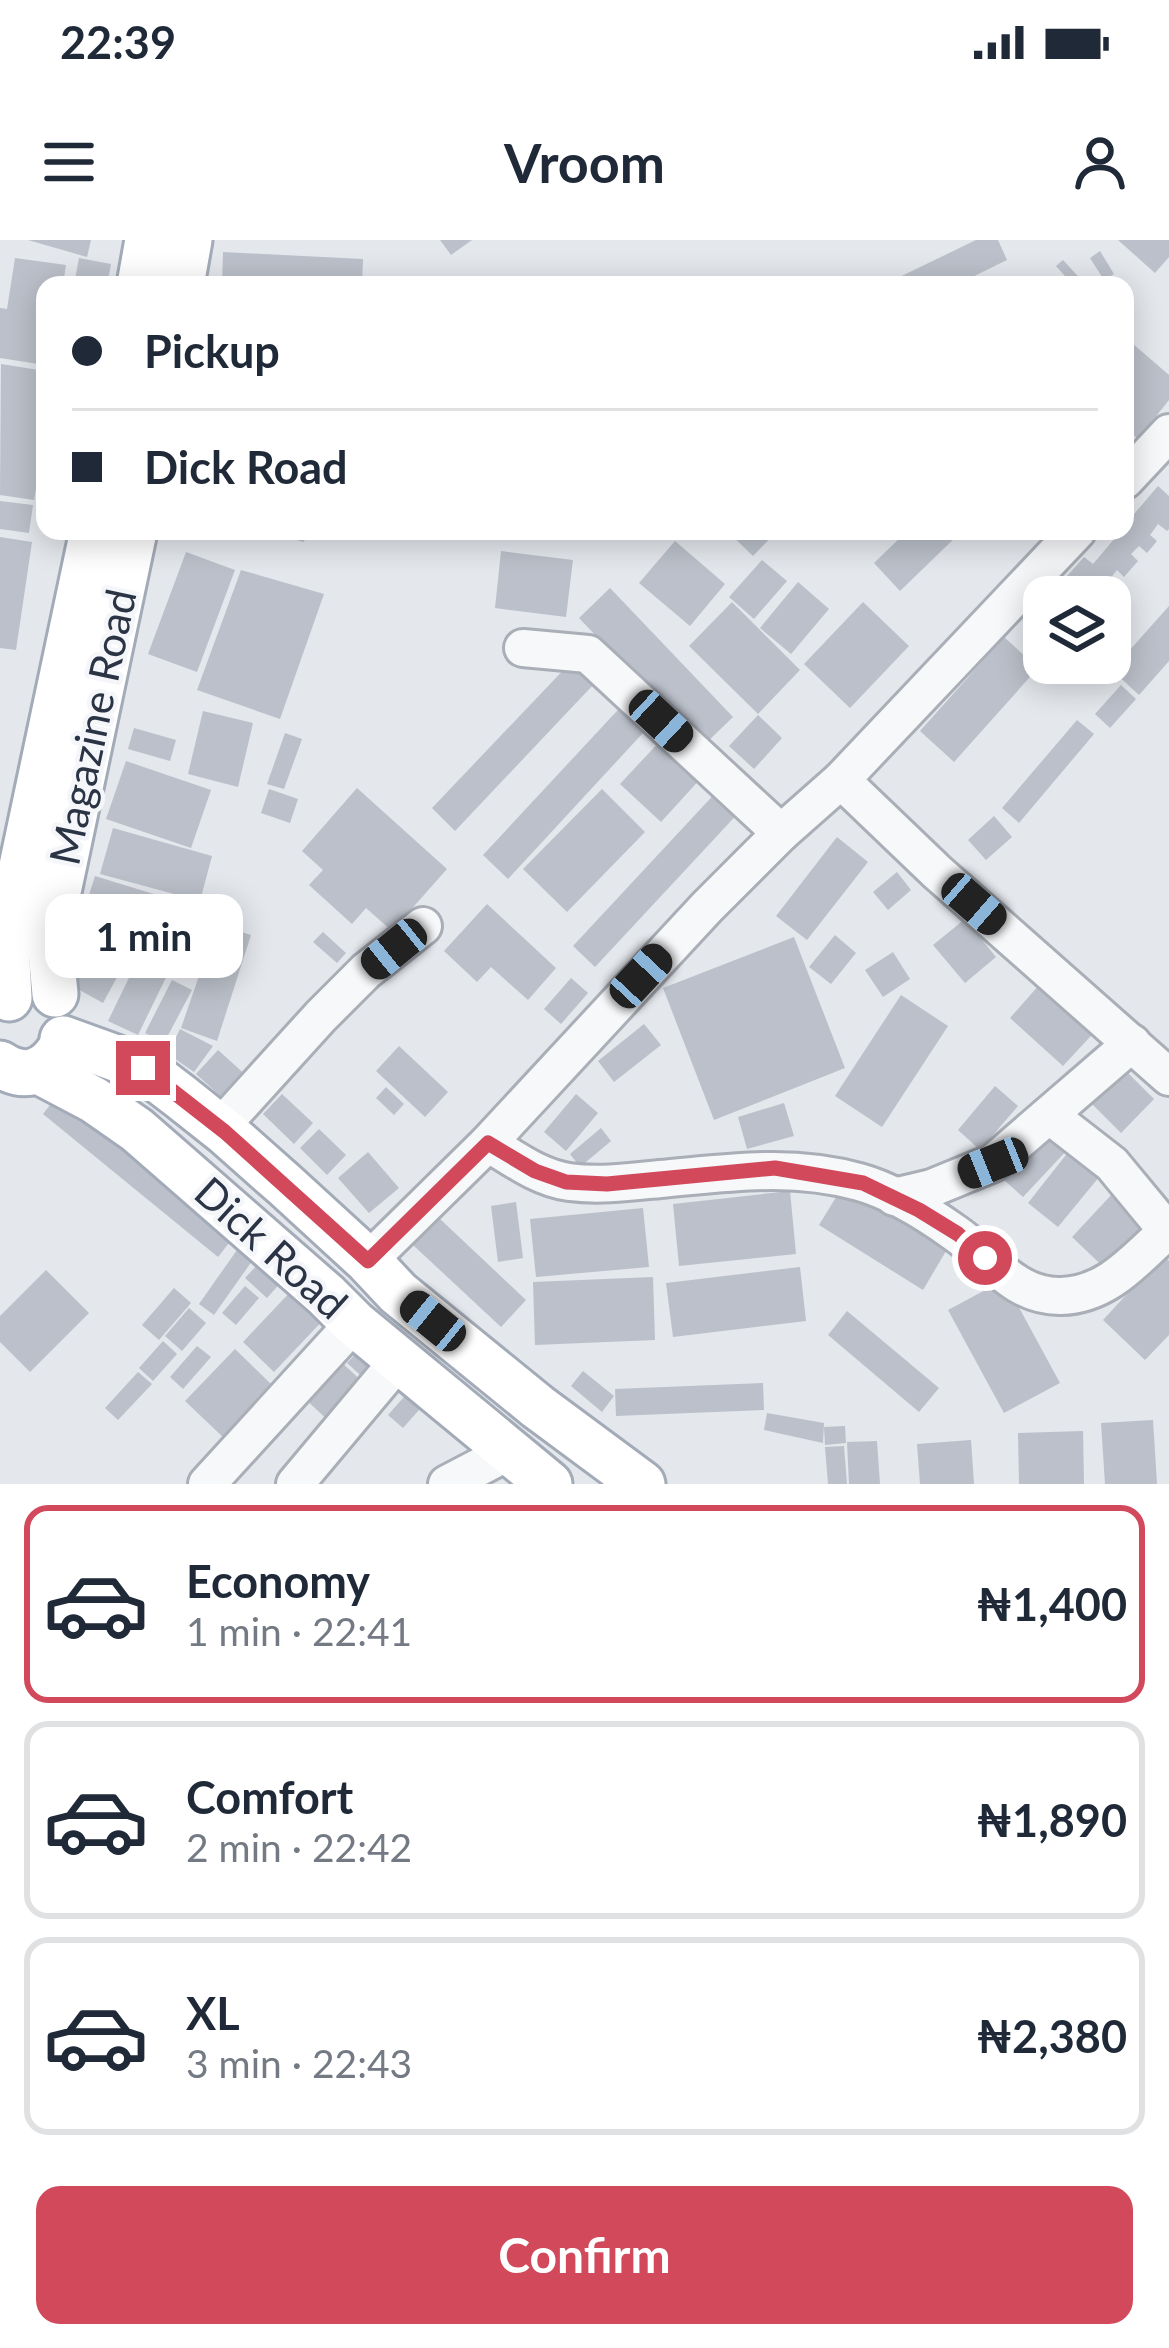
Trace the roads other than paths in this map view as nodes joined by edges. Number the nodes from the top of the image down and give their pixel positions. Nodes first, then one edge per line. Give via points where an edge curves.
1 (148, 240) edge
2 (189, 240) edge
3 (142, 276) edge
4 (183, 276) edge
5 (1169, 433) edge
6 (1134, 470) edge
7 (91, 540) edge
8 (132, 540) edge
9 (1068, 540) edge
10 (524, 648) dead end
11 (841, 780) junction
12 (781, 833) junction
13 (423, 926) dead end
14 (55, 994) junction
15 (5, 1001) edge
16 (1132, 1043) junction
17 (22, 1064) edge
18 (1169, 1077) edge
19 (1049, 1115) junction
20 (225, 1132) junction
21 (488, 1143) junction
22 (894, 1197) junction
23 (1168, 1232) edge
24 (368, 1261) junction
25 (354, 1323) junction
26 (399, 1360) junction
27 (510, 1450) junction
28 (207, 1484) edge
29 (295, 1484) edge
30 (447, 1484) edge
31 (549, 1484) edge
32 (642, 1484) edge

1 - 3 main road
2 - 4 main road
5 - 6 street
7 - 15 main road, Magazine Road via 5,923
8 - 14 main road, Magazine Road via 48,918
9 - 11 street
10 - 12 street via 588,654
11 - 12 street
11 - 16 street
12 - 21 street
13 - 20 street via 321,1016 232,1114
14 - 15 main road
14 - 17 main road, Magazine Road
16 - 18 street
16 - 19 street
17 - 20 main road, Dick Road via 143,1068
17 - 25 main road, Dick Road via 94,1100 152,1142
19 - 22 street via 993,1163
19 - 23 street via 1112,1164
20 - 24 main road, Dick Road
21 - 22 street via 566,1182 775,1168 863,1183
21 - 24 street
22 - 23 street via 958,1234 1012,1282 1060,1296 1108,1284
24 - 32 main road, Dick Road via 503,1379
25 - 26 main road, Dick Road
25 - 28 street
26 - 27 main road, Dick Road
26 - 29 street
27 - 30 street
27 - 31 main road, Dick Road

